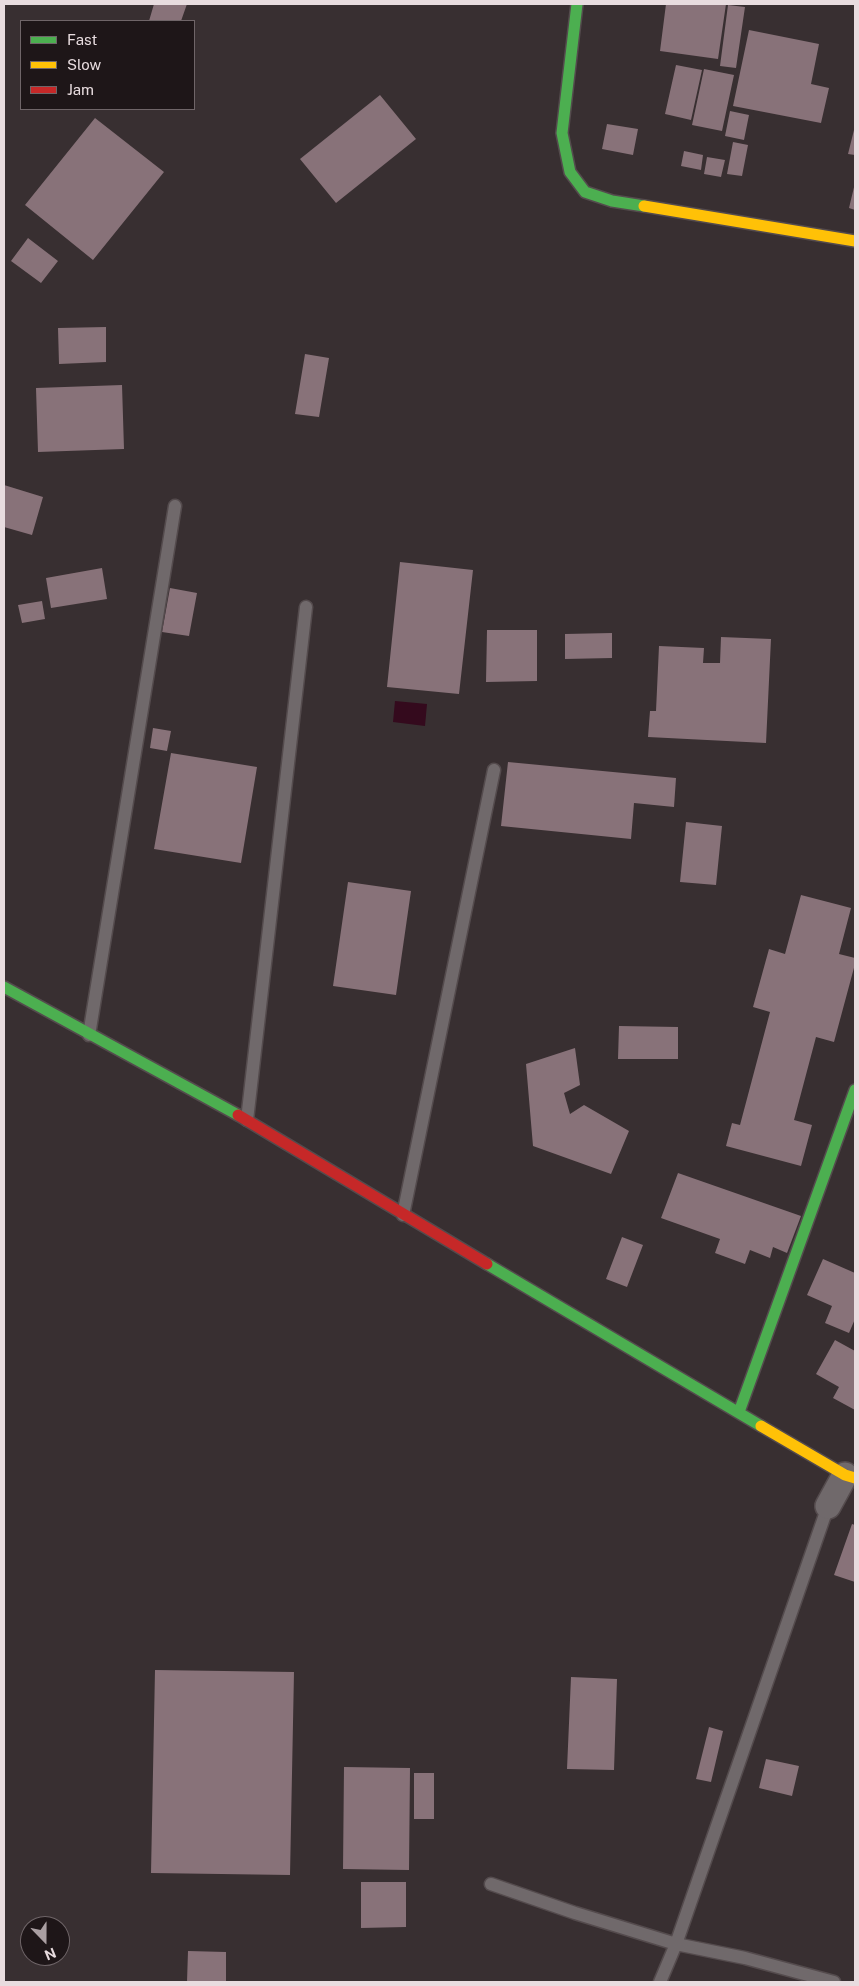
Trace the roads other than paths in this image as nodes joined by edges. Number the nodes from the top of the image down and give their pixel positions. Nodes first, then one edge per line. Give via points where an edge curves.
1 (577, 4) edge
2 (855, 241) edge
3 (175, 506) dead end
4 (306, 607) dead end
5 (494, 770) dead end
6 (4, 987) edge
7 (90, 1035) junction
8 (855, 1090) edge
9 (247, 1120) junction
10 (403, 1215) junction
11 (739, 1412) junction
12 (850, 1476) edge
13 (828, 1506) joint
14 (491, 1884) dead end
15 (676, 1944) junction
16 (660, 1982) edge
17 (834, 1982) edge

1 - 2 street via 562,133 570,172 584,192 612,201
3 - 7 lane
4 - 9 lane
5 - 10 lane
6 - 7 street
7 - 9 street
8 - 11 street
9 - 10 street
10 - 11 street
11 - 12 street
12 - 13 street
13 - 15 lane
14 - 15 lane
15 - 16 lane
15 - 17 lane via 745,1958

